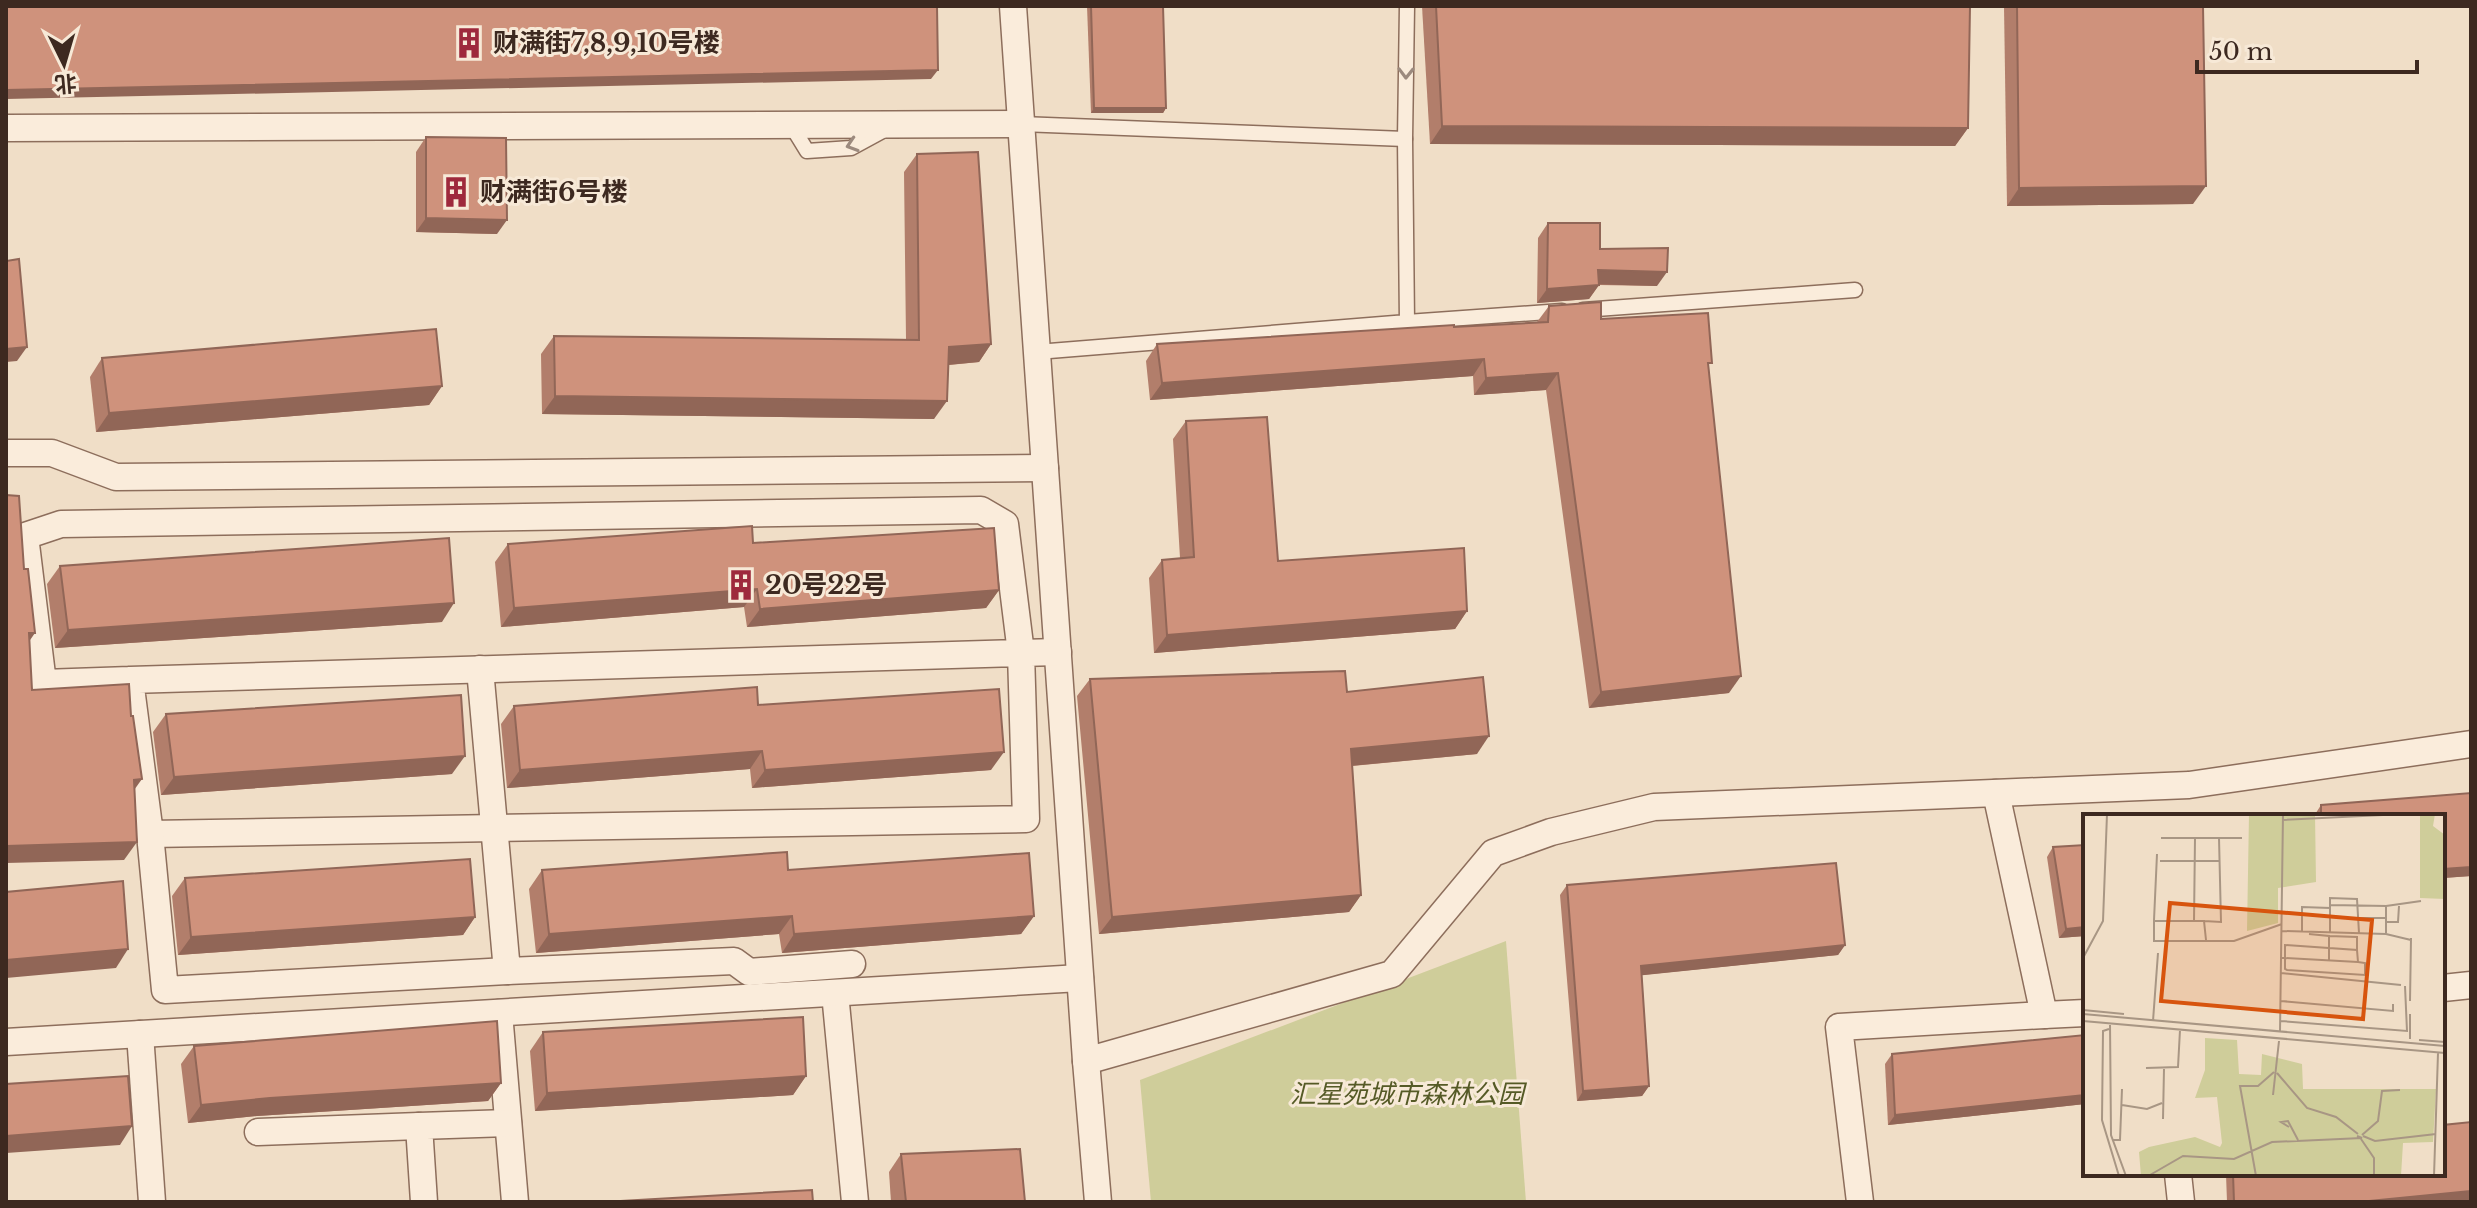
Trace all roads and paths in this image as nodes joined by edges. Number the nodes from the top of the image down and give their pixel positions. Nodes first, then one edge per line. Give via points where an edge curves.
1 (1013, 6) edge
2 (1407, 6) edge
3 (1021, 124) junction
4 (6, 128) edge
5 (1405, 139) junction
6 (1855, 290) dead end
7 (1407, 322) junction
8 (1037, 352) junction
9 (6, 453) edge
10 (1045, 468) junction
11 (1058, 652) junction
12 (1021, 653) junction
13 (480, 669) junction
14 (130, 680) junction
15 (2471, 744) edge
16 (1996, 793) junction
17 (493, 828) junction
18 (150, 834) junction
19 (852, 964) dead end
20 (507, 971) junction
21 (1080, 978) junction
22 (2471, 985) edge
23 (2445, 988) edge
24 (835, 993) junction
25 (499, 1013) junction
26 (2083, 1013) edge
27 (2044, 1015) junction
28 (140, 1034) junction
29 (6, 1042) edge
30 (1086, 1061) junction
31 (508, 1123) junction
32 (419, 1126) junction
33 (258, 1132) dead end
34 (2178, 1176) edge
35 (152, 1202) edge
36 (424, 1202) edge
37 (515, 1202) edge
38 (855, 1202) edge
39 (1098, 1202) edge
40 (1860, 1202) edge
41 (2181, 1202) edge

1 - 3 street
2 -> 5 lane
3 - 4 street
3 - 5 lane
3 - 8 street
5 - 7 lane
6 - 7 lane
7 - 8 lane
8 - 10 street
9 - 10 street via 52,453 116,477
10 - 11 street
11 - 12 street
11 - 21 street
12 - 13 street
12 - 14 street via 1005,524 981,510 61,524 25,536 43,683
12 - 17 street via 1026,819
13 - 14 street
13 - 17 street
14 - 18 street
15 - 16 street via 2189,785
16 - 27 street
16 - 30 street via 1654,807 1551,832 1493,853 1392,974
17 - 18 street
17 - 20 street
18 - 20 street via 165,990
19 - 20 street via 749,972 734,961
21 - 24 street
21 - 30 street
22 - 23 street
24 - 25 street
24 - 38 street
25 - 28 street
25 - 31 street
26 - 27 street
27 - 40 street via 1839,1027
28 - 29 street
28 - 35 street
30 - 39 street
31 - 32 street
31 - 37 street
32 - 33 street
32 - 36 street
34 - 41 street

